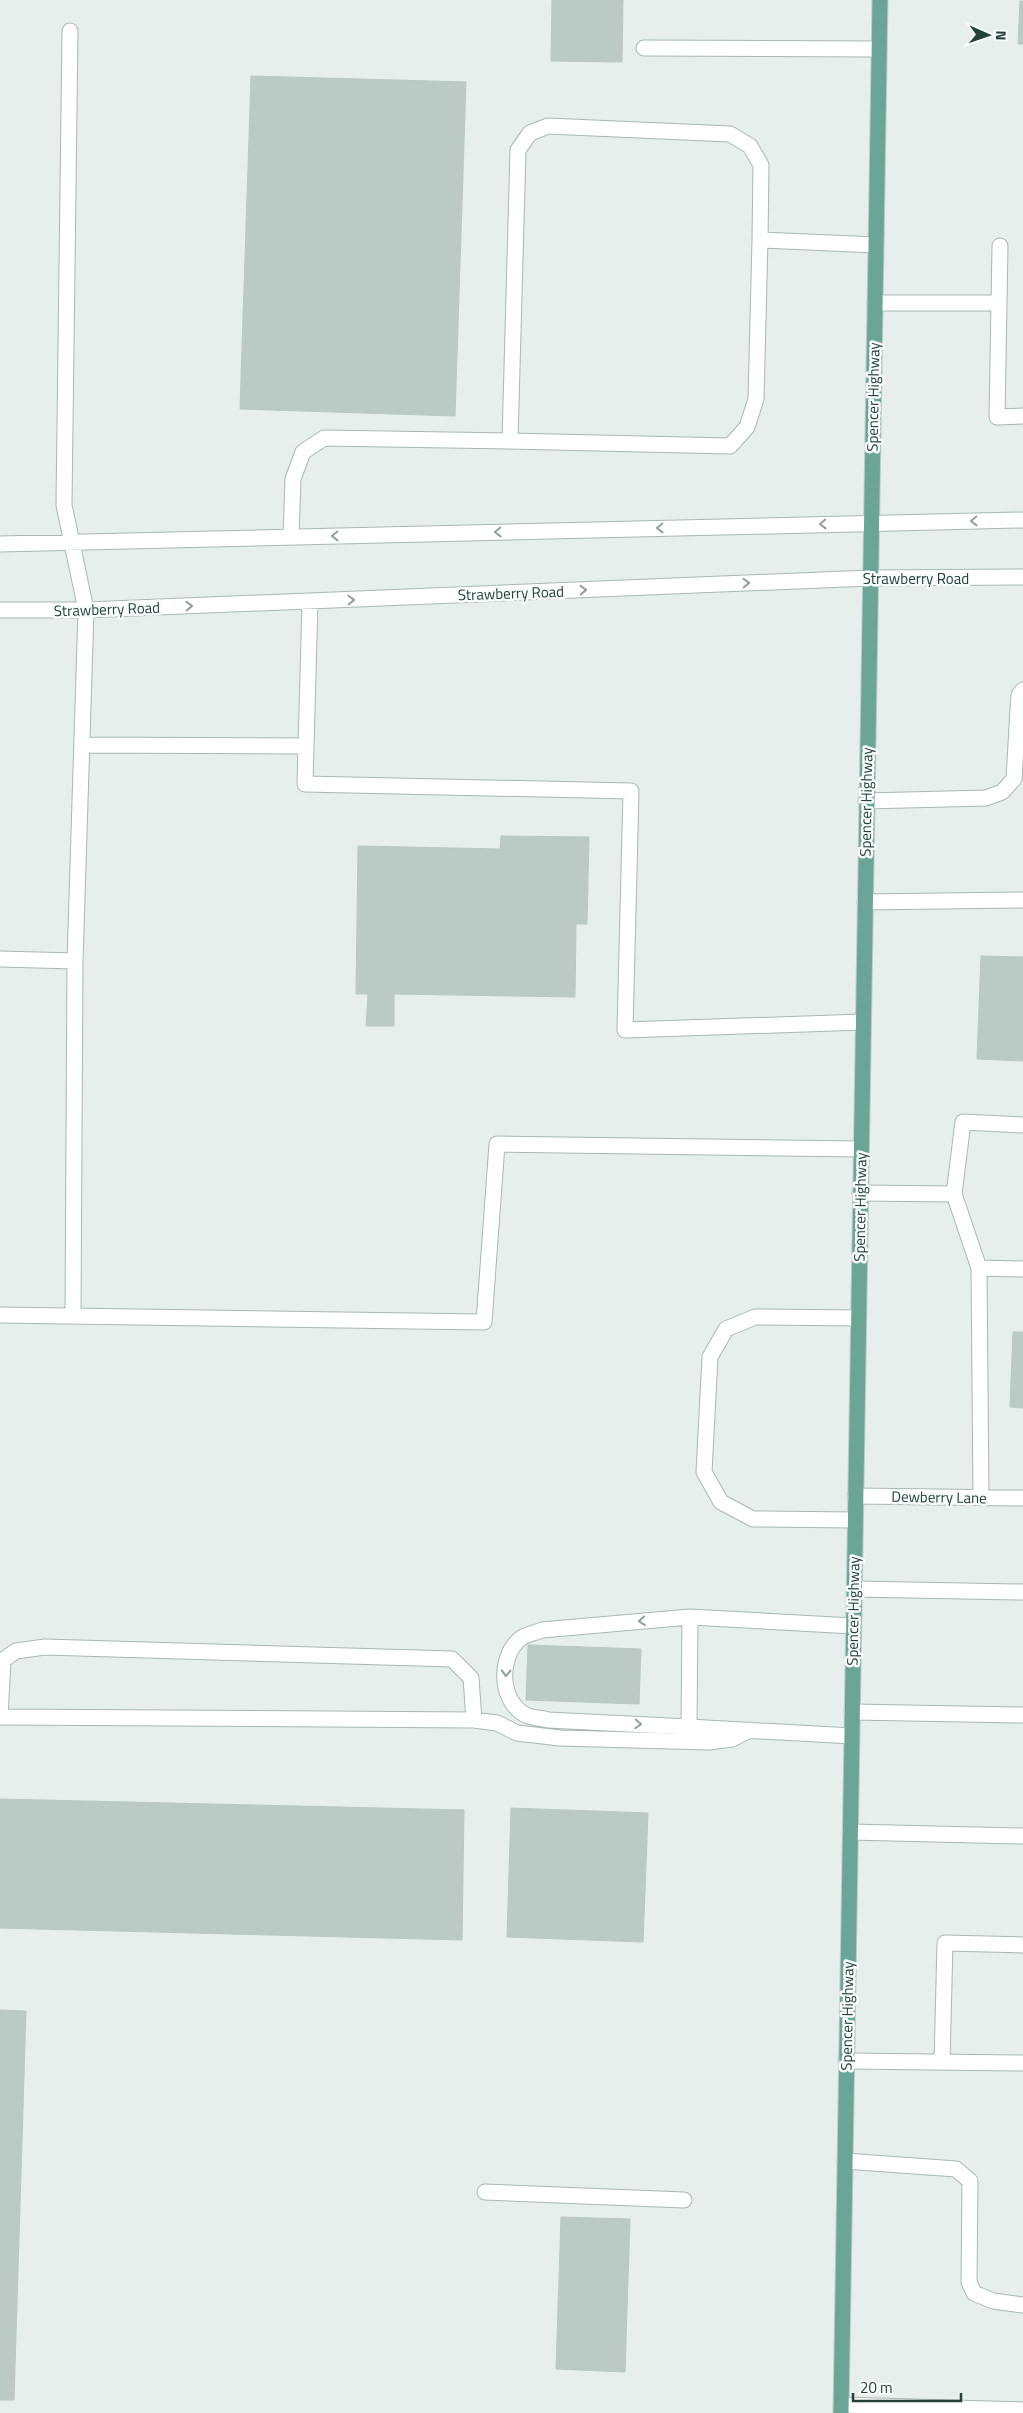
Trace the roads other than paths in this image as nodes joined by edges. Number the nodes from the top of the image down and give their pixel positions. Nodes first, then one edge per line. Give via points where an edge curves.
1 (880, 0) edge
2 (70, 31) dead end
3 (644, 48) dead end
4 (879, 49) junction
5 (760, 240) junction
6 (876, 245) junction
7 (1000, 246) dead end
8 (875, 303) junction
9 (998, 303) junction
10 (1023, 416) edge
11 (510, 441) junction
12 (1023, 520) edge
13 (871, 523) junction
14 (292, 537) junction
15 (71, 543) junction
16 (0, 544) edge
17 (1023, 577) edge
18 (870, 578) junction
19 (310, 602) junction
20 (0, 610) edge
21 (86, 610) junction
22 (1023, 690) edge
23 (82, 745) junction
24 (306, 746) junction
25 (866, 802) junction
26 (1023, 900) edge
27 (865, 902) junction
28 (0, 959) edge
29 (76, 960) junction
30 (863, 1022) junction
31 (1023, 1125) edge
32 (861, 1149) junction
33 (860, 1194) junction
34 (954, 1194) junction
35 (979, 1268) junction
36 (1023, 1269) edge
37 (0, 1315) edge
38 (73, 1316) junction
39 (858, 1318) junction
40 (855, 1496) junction
41 (981, 1498) junction
42 (1023, 1498) edge
43 (855, 1520) junction
44 (854, 1589) junction
45 (1023, 1592) edge
46 (690, 1617) junction
47 (853, 1626) junction
48 (852, 1712) junction
49 (1023, 1715) edge
50 (474, 1720) junction
51 (689, 1727) junction
52 (750, 1730) junction
53 (852, 1736) junction
54 (850, 1832) junction
55 (1023, 1836) edge
56 (1023, 1945) edge
57 (846, 2061) junction
58 (942, 2062) junction
59 (1023, 2063) edge
60 (844, 2161) junction
61 (484, 2192) dead end
62 (684, 2200) dead end
63 (1023, 2305) edge
64 (841, 2409) edge
65 (1023, 2410) edge

1 - 4 main road, Spencer Highway
2 - 15 street via 64,505
3 - 4 street
4 - 6 main road, Spencer Highway
5 - 6 street
5 - 11 street via 756,399 747,428 730,446
5 - 11 street via 761,165 750,146 730,134 548,126 530,133 518,150
6 - 8 main road, Spencer Highway
7 - 9 street
8 - 9 street
8 - 13 main road, Spencer Highway
9 - 10 street via 997,417
11 - 14 street via 324,438 303,452 293,479
12 -> 13 street
13 -> 14 street
13 - 18 main road, Spencer Highway
14 - 15 street
15 - 16 street
15 - 21 street
17 - 18 street, Strawberry Road
19 -> 18 street, Strawberry Road
18 - 25 main road, Spencer Highway
21 -> 19 street, Strawberry Road
19 - 24 street
20 - 21 street, Strawberry Road
21 - 23 street
22 - 25 street via 1019,695 1014,779 1002,792 986,798
23 - 24 street
23 - 29 street
24 - 30 street via 305,784 631,791 625,1030
25 - 27 main road, Spencer Highway
26 - 27 street
27 - 30 main road, Spencer Highway
28 - 29 street
29 - 38 street
30 - 32 main road, Spencer Highway
31 - 34 street via 963,1122
32 - 33 main road, Spencer Highway
32 - 38 street via 497,1144 484,1322
33 - 34 street
33 - 39 main road, Spencer Highway
34 - 35 street
35 - 36 street
35 - 41 street
37 - 38 street
39 - 40 main road, Spencer Highway
39 - 43 street via 755,1317 726,1329 710,1357 704,1472 721,1502 753,1519
40 - 41 street, Dewberry Lane
40 - 43 main road, Spencer Highway
41 - 42 street, Dewberry Lane
43 - 44 main road, Spencer Highway
44 - 45 street
44 - 47 main road, Spencer Highway
46 - 47 street
46 - 51 street
46 -> 51 street via 542,1630 521,1638 507,1657 505,1678 507,1695 528,1715 548,1720
47 - 48 main road, Spencer Highway
48 - 49 street
48 - 53 main road, Spencer Highway
50 - 50 street via 0,1717 3,1660 16,1651 45,1648 452,1659 471,1678
50 - 52 street via 497,1723 517,1733 560,1738 709,1742 732,1739
51 - 52 street
52 - 53 street
53 - 54 main road, Spencer Highway
54 - 55 street
54 - 57 main road, Spencer Highway
56 - 58 street via 945,1943
57 - 58 street
57 - 60 main road, Spencer Highway
58 - 59 street
60 - 63 street via 956,2169 970,2181 969,2282 974,2293 992,2301
60 - 64 main road, Spencer Highway
61 - 62 street
64 - 65 street

